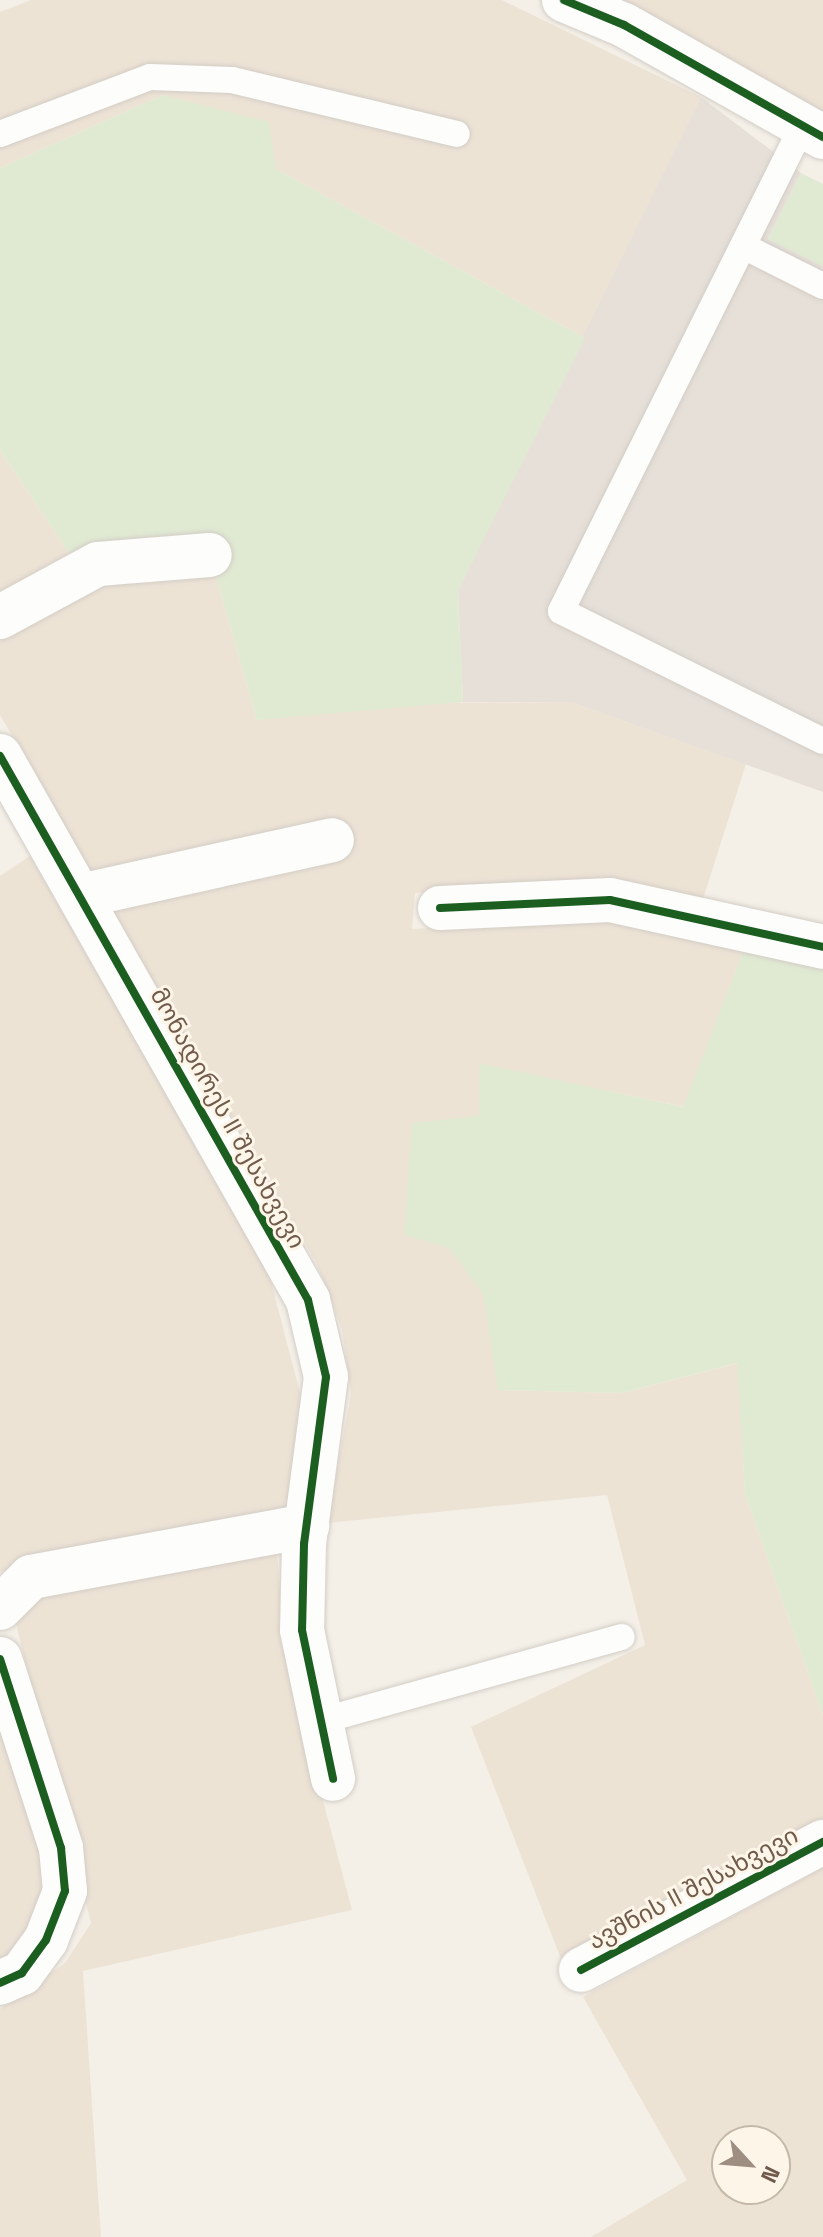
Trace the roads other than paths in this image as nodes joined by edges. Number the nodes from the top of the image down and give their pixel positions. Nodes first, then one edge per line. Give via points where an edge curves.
1 (564, 0) edge
2 (813, 131) edge
3 (0, 134) edge
4 (457, 134) dead end
5 (743, 246) junction
6 (823, 286) edge
7 (210, 555) dead end
8 (0, 617) edge
9 (823, 741) edge
10 (0, 756) edge
11 (332, 840) dead end
12 (80, 896) junction
13 (440, 908) dead end
14 (823, 947) edge
15 (307, 1526) junction
16 (0, 1608) edge
17 (622, 1637) dead end
18 (0, 1659) edge
19 (324, 1720) junction
20 (333, 1779) dead end
21 (823, 1842) edge
22 (581, 1970) dead end
23 (11, 1978) edge

1 - 2 street
2 - 5 lane
3 - 4 lane via 150,77 232,80
5 - 6 lane
5 - 9 lane via 561,611
7 - 8 street via 98,564
10 - 12 street, მონადირეს II შესახვევი
11 - 12 street
12 - 15 street, მონადირეს II შესახვევი via 308,1300 326,1377
13 - 14 street via 610,900
15 - 16 street via 31,1577
15 - 19 street, მონადირეს II შესახვევი via 302,1630
17 - 19 lane
18 - 23 street via 61,1848 65,1891 46,1940
19 - 20 street, მონადირეს II შესახვევი
21 - 22 street, ავშნის II შესახვევი

